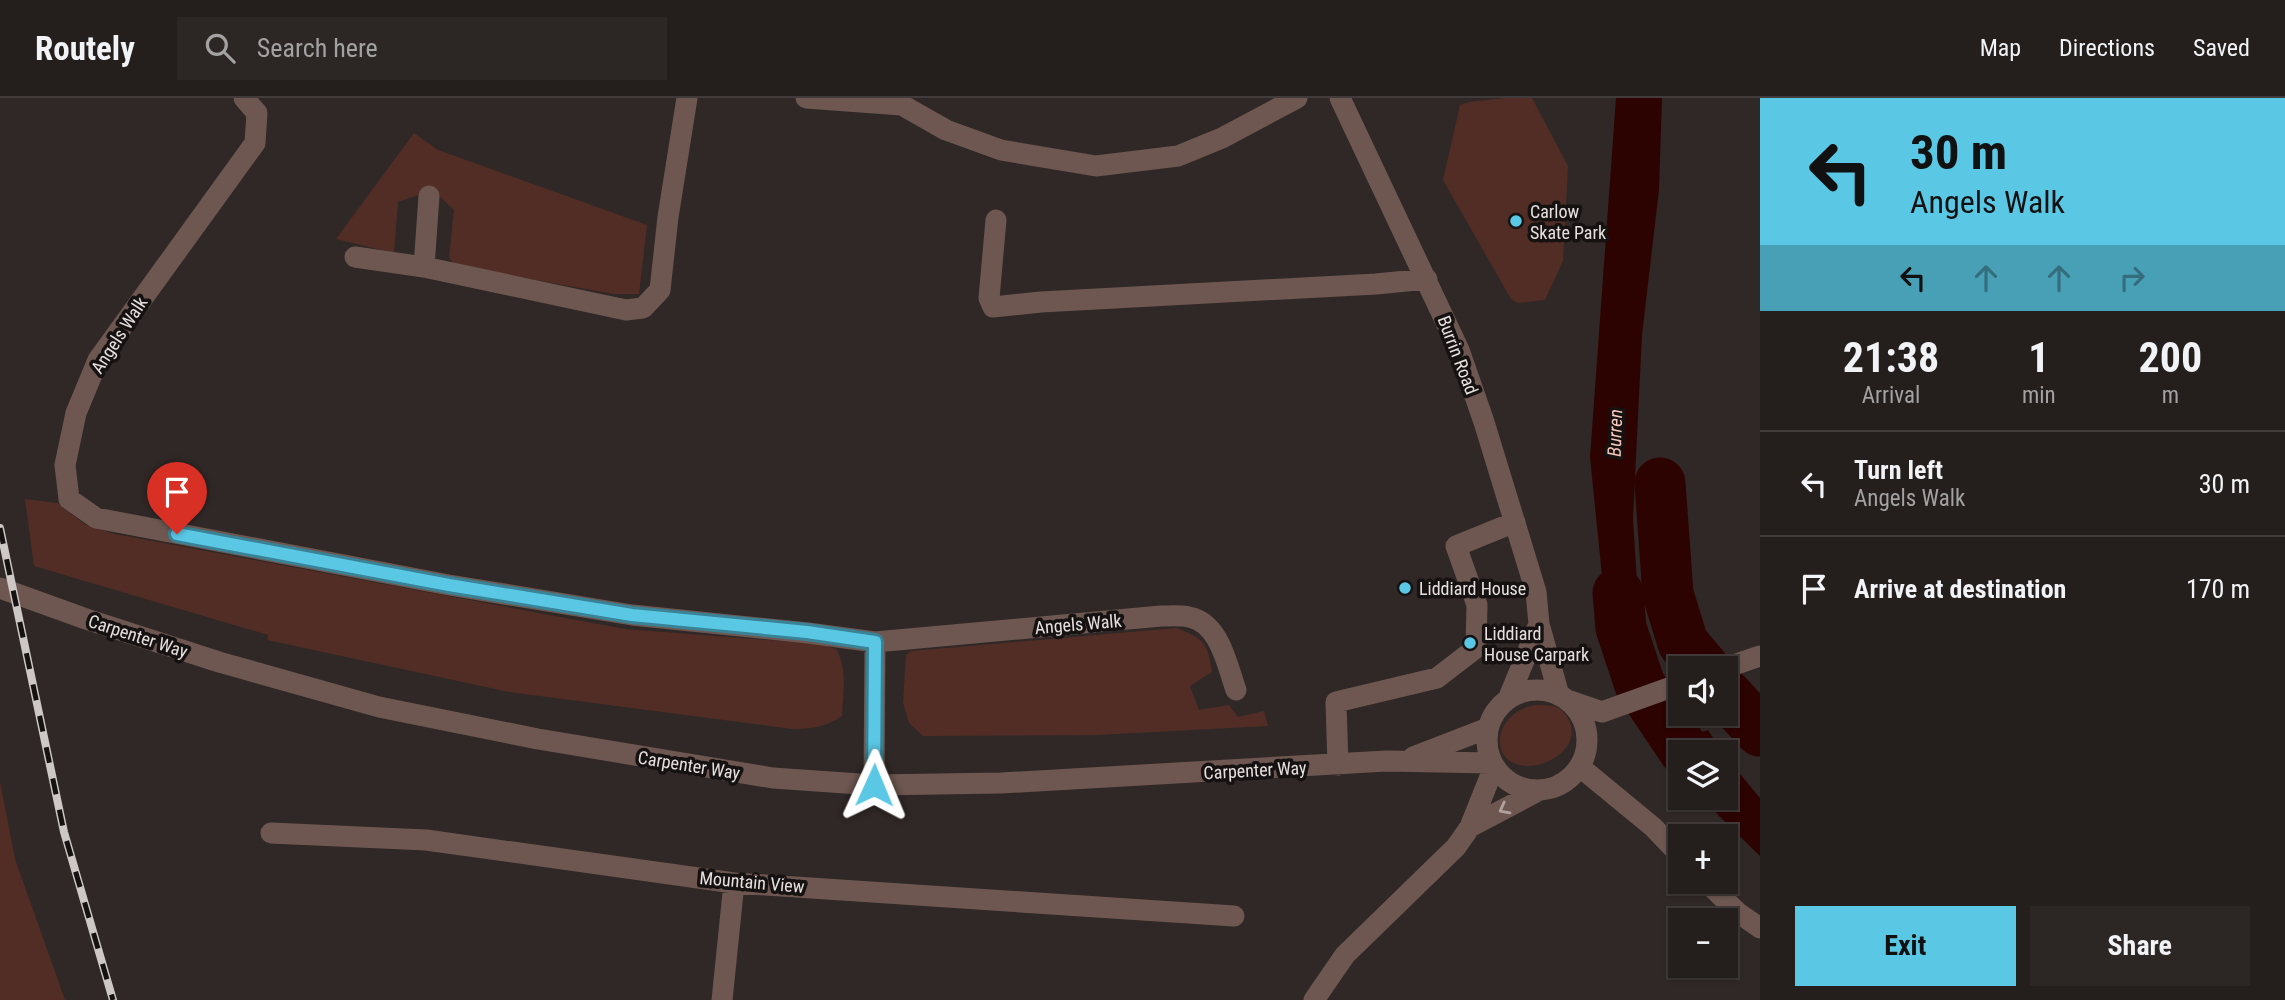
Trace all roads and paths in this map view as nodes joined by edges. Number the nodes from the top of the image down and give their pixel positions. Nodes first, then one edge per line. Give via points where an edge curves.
1 (244, 98) edge
2 (687, 98) edge
3 (806, 98) edge
4 (1297, 98) edge
5 (1340, 98) edge
6 (902, 102) edge
7 (429, 196) dead end
8 (996, 220) dead end
9 (355, 257) dead end
10 (424, 267) junction
11 (1427, 279) junction
12 (1515, 522) junction
13 (0, 588) edge
14 (1539, 624) junction
15 (875, 642) junction
16 (1760, 656) edge
17 (1738, 664) edge
18 (1668, 688) edge
19 (1236, 690) dead end
20 (1509, 697) junction
21 (1564, 697) junction
22 (1602, 712) junction
23 (1488, 728) junction
24 (1588, 739) junction
25 (1401, 761) junction
26 (1338, 765) junction
27 (1493, 765) junction
28 (1580, 767) junction
29 (874, 785) junction
30 (1538, 791) junction
31 (1470, 827) junction
32 (271, 833) dead end
33 (1668, 843) edge
34 (734, 883) junction
35 (1719, 894) edge
36 (1234, 916) dead end
37 (1760, 928) edge
38 (722, 1000) edge
39 (1314, 1000) edge

1 - 15 street, Angels Walk via 257,113 255,142 98,360 76,414 65,465 69,499 96,518 449,585 632,615
2 - 10 street via 660,290 643,308 626,310
3 - 6 street
4 - 6 street via 1178,156 1096,166 1001,150 946,130
5 - 11 street, Burrin Road
7 - 10 street
8 - 11 street via 989,299 993,307
9 - 10 street
11 - 12 street, Burrin Road via 1459,350
12 - 14 street, Burrin Road via 1536,592
12 - 26 street via 1456,546 1477,605 1476,648 1437,678 1335,702
13 - 29 street, Carpenter Way via 219,662 379,707 676,764 773,778
14 - 20 street, Burrin Road
14 - 21 street, Burrin Road
15 - 19 street, Angels Walk via 1189,617 1205,624 1216,638
15 - 29 street
16 - 17 street
18 - 22 street
20 - 21 street via 1538,689
20 - 23 street
21 - 22 street
21 - 24 street via 1582,716
22 - 24 street
23 - 25 street, Carpenter Way
23 - 27 street
24 - 28 street
25 - 26 street, Carpenter Way
25 - 27 street, Carpenter Way
26 - 29 street, Carpenter Way
27 - 30 street via 1507,781
27 - 31 street
28 - 30 street via 1562,783
28 - 33 street
30 -> 31 street
31 - 39 street via 1455,848 1345,955
32 - 34 street, Mountain View via 426,840
34 - 36 street, Mountain View
34 - 38 street
35 - 37 street

